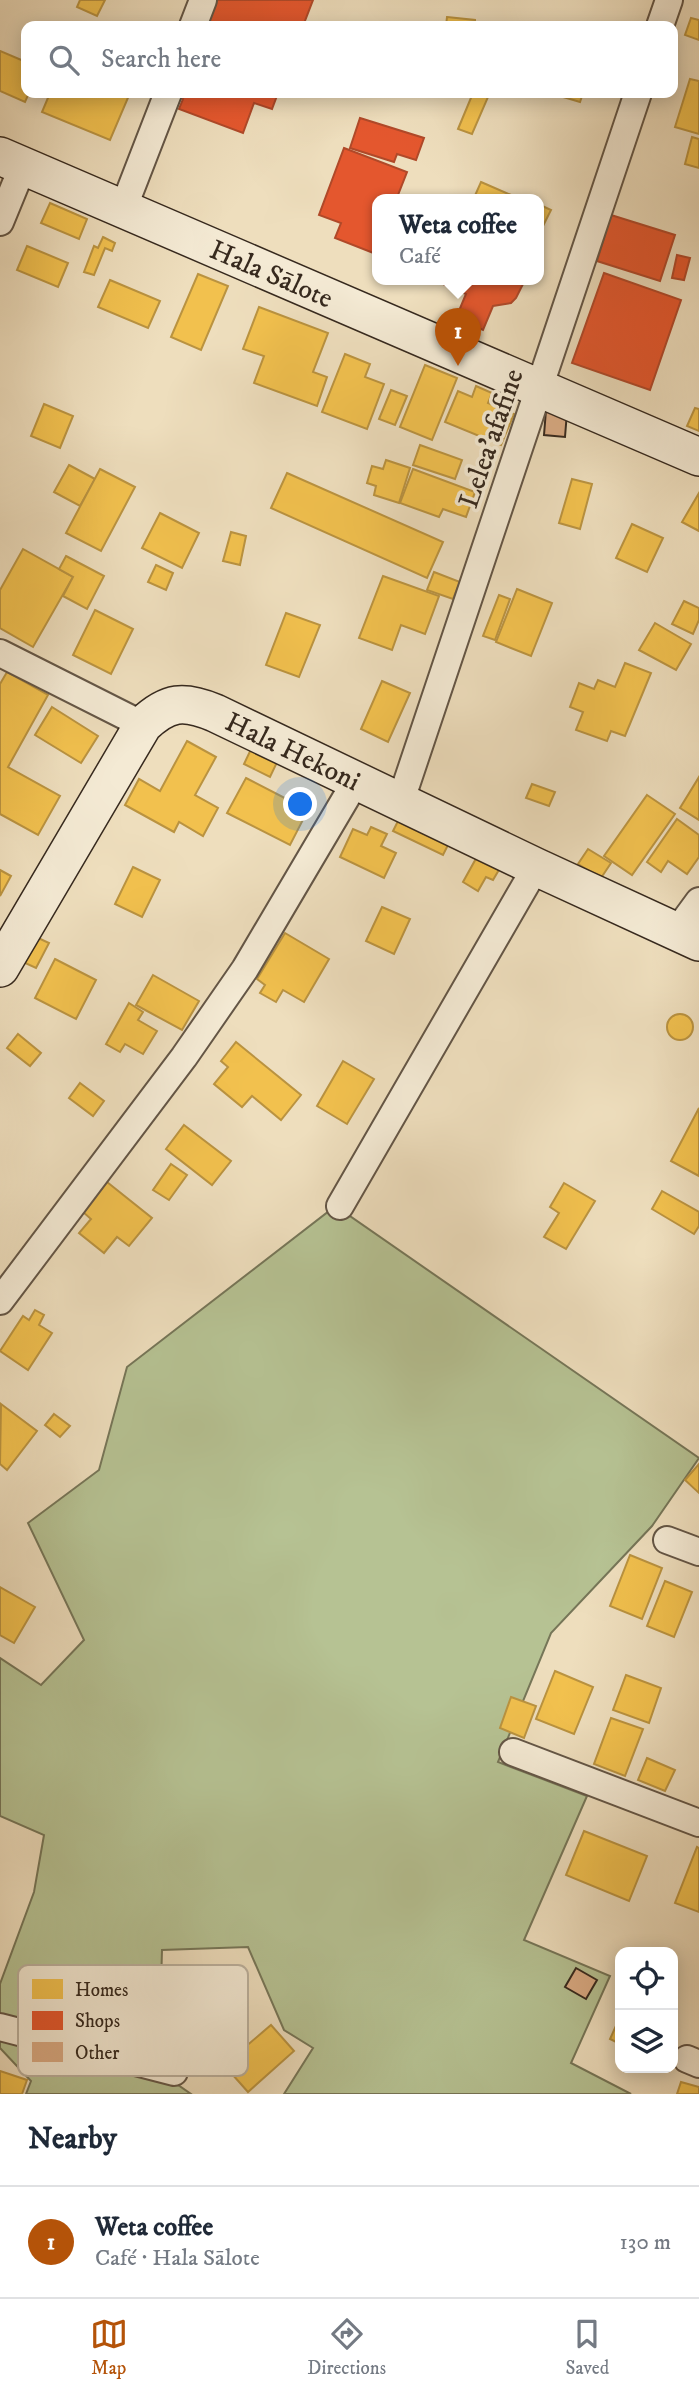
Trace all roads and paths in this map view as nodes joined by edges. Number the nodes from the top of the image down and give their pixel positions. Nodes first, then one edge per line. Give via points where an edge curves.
1 (203, 0) edge
2 (669, 0) edge
3 (195, 21) edge
4 (662, 21) edge
5 (166, 98) edge
6 (636, 98) edge
7 (11, 161) edge
8 (123, 209) junction
9 (0, 222) edge
10 (540, 388) junction
11 (699, 457) edge
12 (0, 653) edge
13 (143, 725) junction
14 (356, 781) junction
15 (400, 803) junction
16 (536, 867) junction
17 (699, 901) edge
18 (688, 937) edge
19 (5, 947) edge
20 (340, 1206) dead end
21 (0, 1301) edge
22 (667, 1540) dead end
23 (699, 1552) edge
24 (513, 1752) dead end
25 (699, 1824) edge
26 (0, 2027) edge
27 (18, 2032) edge

1 - 3 street
2 - 4 street
5 - 8 street
6 - 10 street, Lelea’afafine
7 - 8 street, Hala Sālote
7 - 9 street
8 - 10 street, Hala Sālote
10 - 11 street, Hala Sālote
10 - 15 street, Lelea’afafine
12 - 13 street
13 - 14 street, Hala Hekoni via 175,704 197,706
13 - 19 street, Hala Hekoni
14 - 15 street, Hala Hekoni
14 - 21 street via 245,969
15 - 16 street, Hala Hekoni
16 - 18 street, Hala Hekoni
16 - 20 street
17 - 18 street
22 - 23 street
24 - 25 street
26 - 27 street

